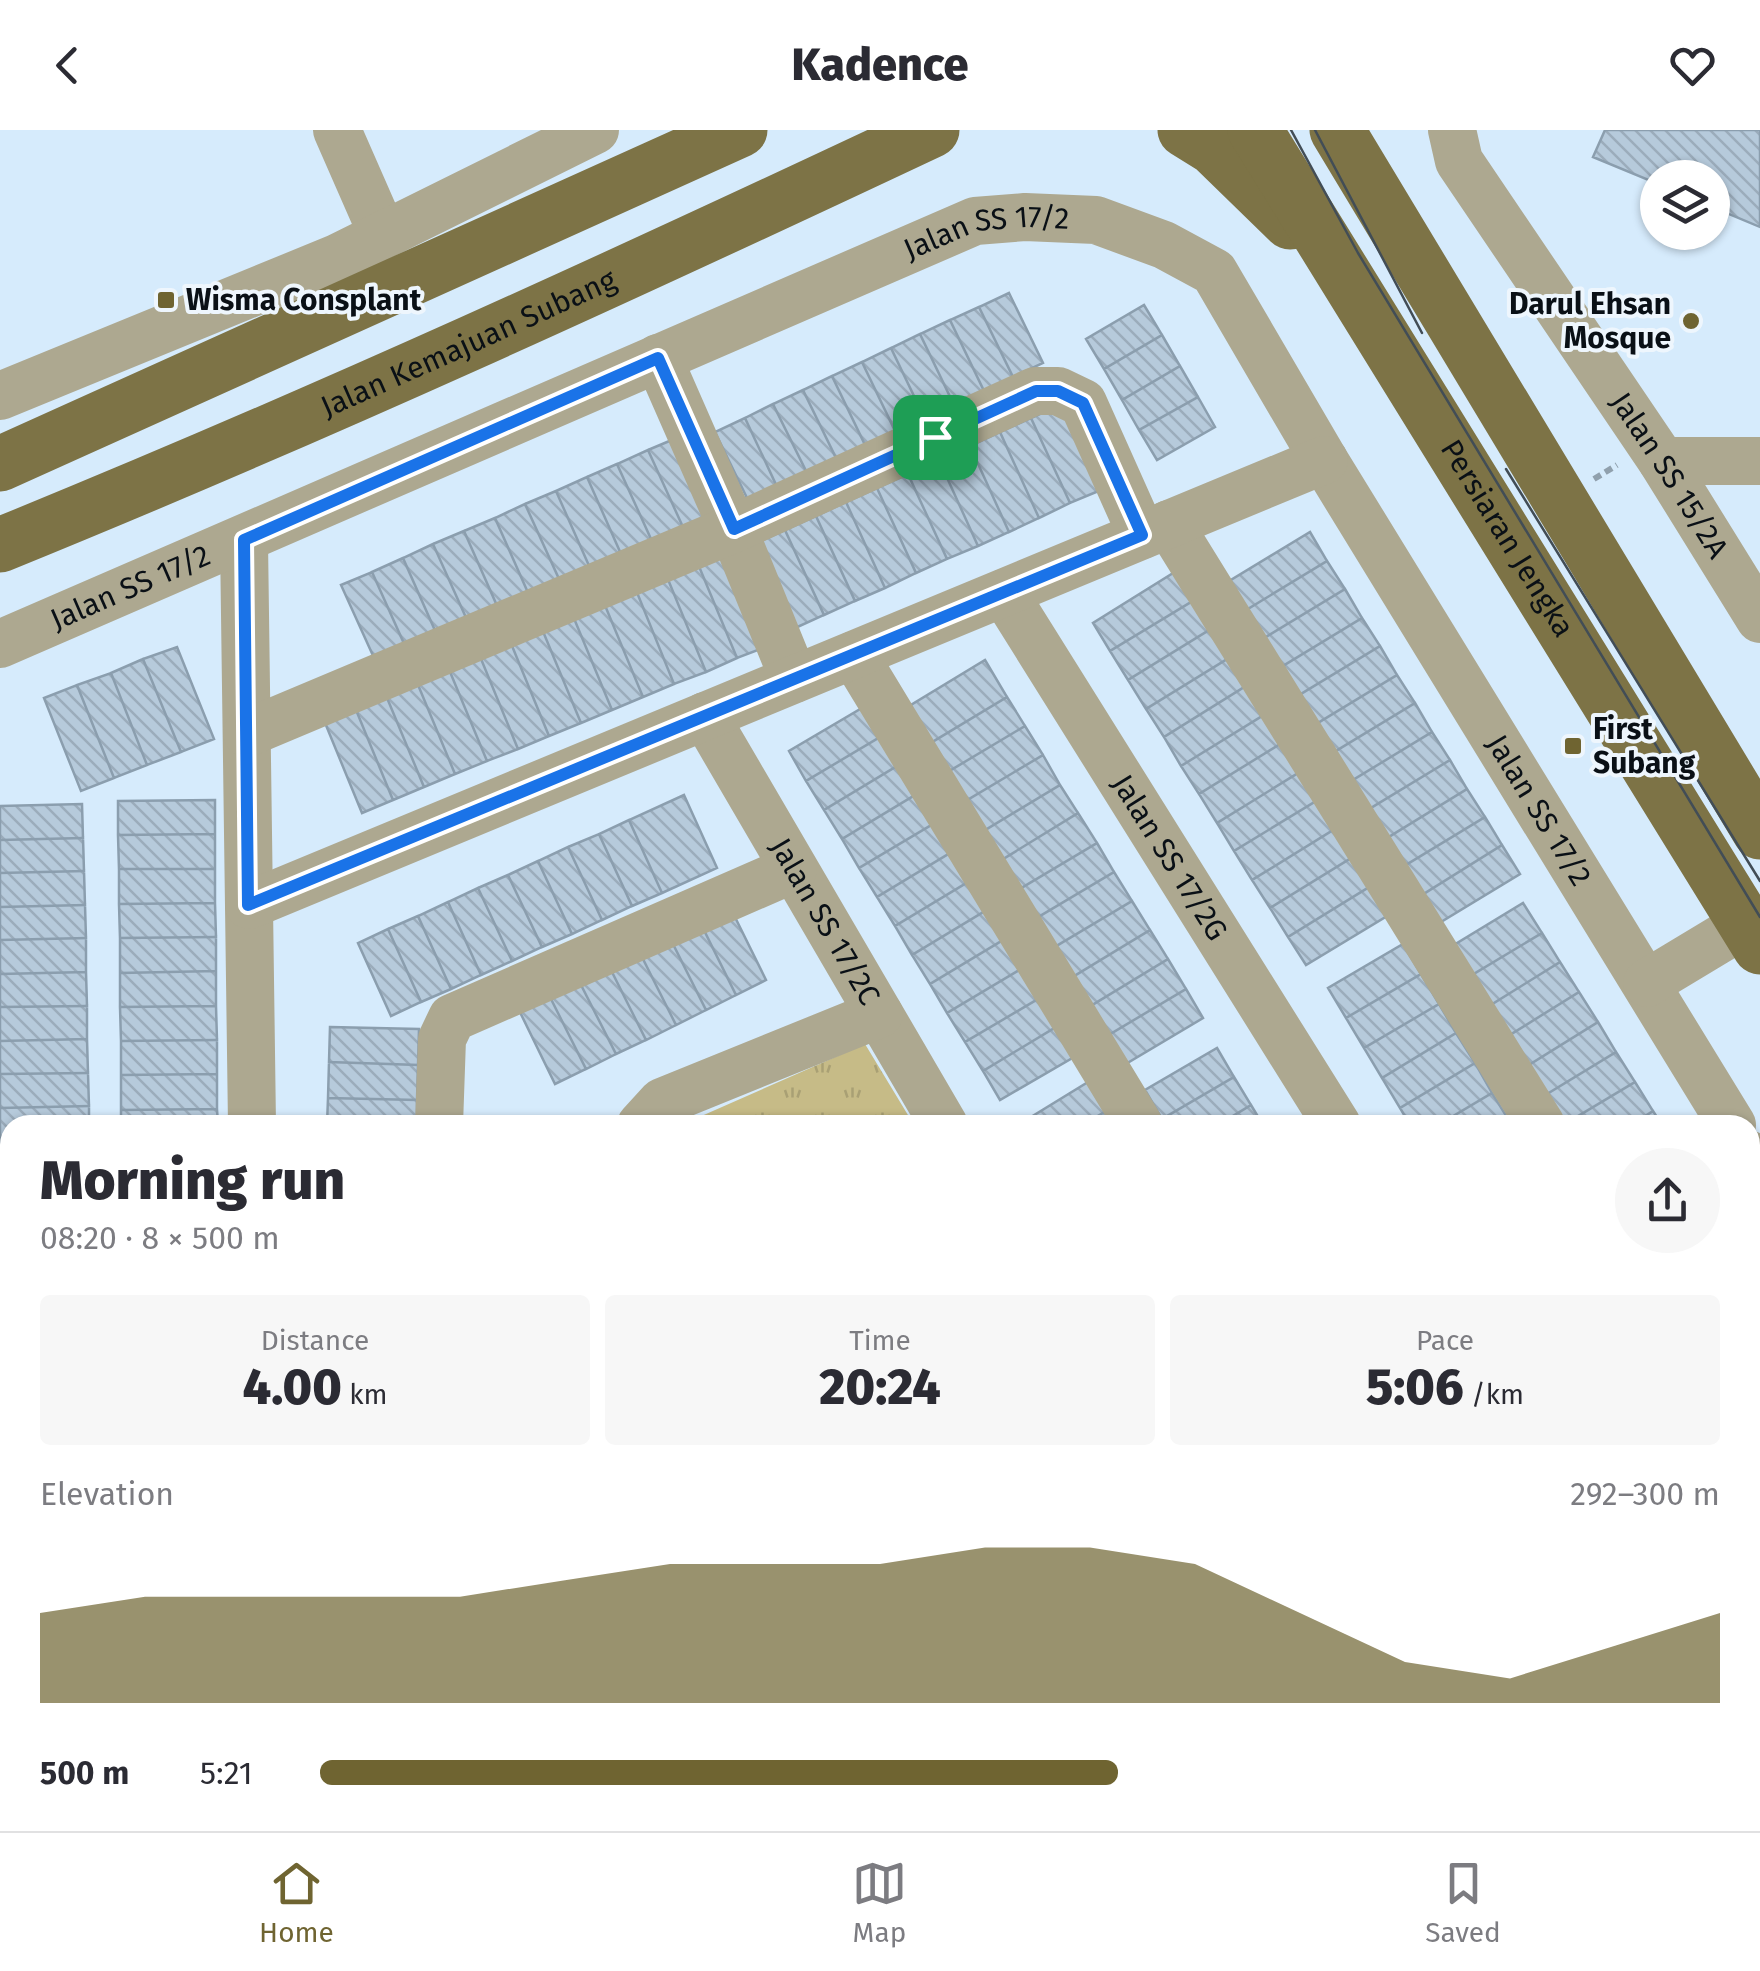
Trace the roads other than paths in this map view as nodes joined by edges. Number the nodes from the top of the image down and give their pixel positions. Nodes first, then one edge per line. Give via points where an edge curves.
1 (337, 130) edge
2 (595, 130) edge
3 (740, 130) edge
4 (932, 130) edge
5 (1185, 130) edge
6 (1256, 130) edge
7 (1337, 130) edge
8 (1360, 130) edge
9 (1452, 130) edge
10 (612, 188) junction
11 (383, 235) junction
12 (1404, 246) junction
13 (337, 258) junction
14 (634, 270) junction
15 (1353, 283) junction
16 (325, 317) junction
17 (658, 358) junction
18 (0, 396) edge
19 (1656, 453) junction
20 (1324, 460) junction
21 (1760, 461) edge
22 (0, 464) edge
23 (734, 529) junction
24 (1156, 530) junction
25 (244, 540) junction
26 (0, 545) edge
27 (1004, 592) junction
28 (1760, 619) edge
29 (0, 644) edge
30 (854, 654) junction
31 (794, 680) junction
32 (705, 716) junction
33 (247, 733) junction
34 (1760, 832) edge
35 (794, 868) junction
36 (248, 905) junction
37 (1753, 935) edge
38 (1647, 982) junction
39 (878, 1014) junction
40 (252, 1115) edge
41 (439, 1115) edge
42 (650, 1115) edge
43 (938, 1115) edge
44 (1133, 1115) edge
45 (1330, 1115) edge
46 (1535, 1115) edge
47 (1726, 1115) edge

1 - 11 street
2 - 11 street
3 - 10 main road
4 - 14 main road, Jalan Kemajuan Subang
5 - 15 main road via 1214,148
6 - 15 main road, Persiaran Jengka
7 - 12 main road, Persiaran Jengka
8 - 12 main road
9 - 19 street, Jalan SS 15/2A via 1458,160
10 - 14 main road via 674,202 682,210 680,230
10 - 16 main road
11 - 13 street
12 - 34 main road, Persiaran Jengka
13 - 16 street via 339,290
13 - 18 street
14 - 26 main road, Jalan Kemajuan Subang
15 - 37 main road, Persiaran Jengka
16 - 22 main road
17 - 20 street, Jalan SS 17/2 via 975,222 1096,220 1164,244 1214,272
17 - 23 street
17 - 25 street, Jalan SS 17/2
19 - 21 street
19 - 28 street, Jalan SS 15/2A
20 - 24 street
20 - 38 street, Jalan SS 17/2
23 - 24 street via 1036,391 1058,391 1083,403
23 - 31 street
23 - 33 street
24 - 27 street
24 - 46 street
25 - 29 street, Jalan SS 17/2
25 - 33 street
27 - 30 street
27 - 45 street, Jalan SS 17/2G
30 - 31 street
30 - 44 street
31 - 32 street
32 - 35 street, Jalan SS 17/2C
32 - 36 street
33 - 36 street
35 - 39 street, Jalan SS 17/2C
35 - 41 street via 452,1018 442,1039
36 - 40 street
37 - 38 street
38 - 47 street, Jalan SS 17/2
39 - 42 street via 662,1102
39 - 43 street, Jalan SS 17/2C

